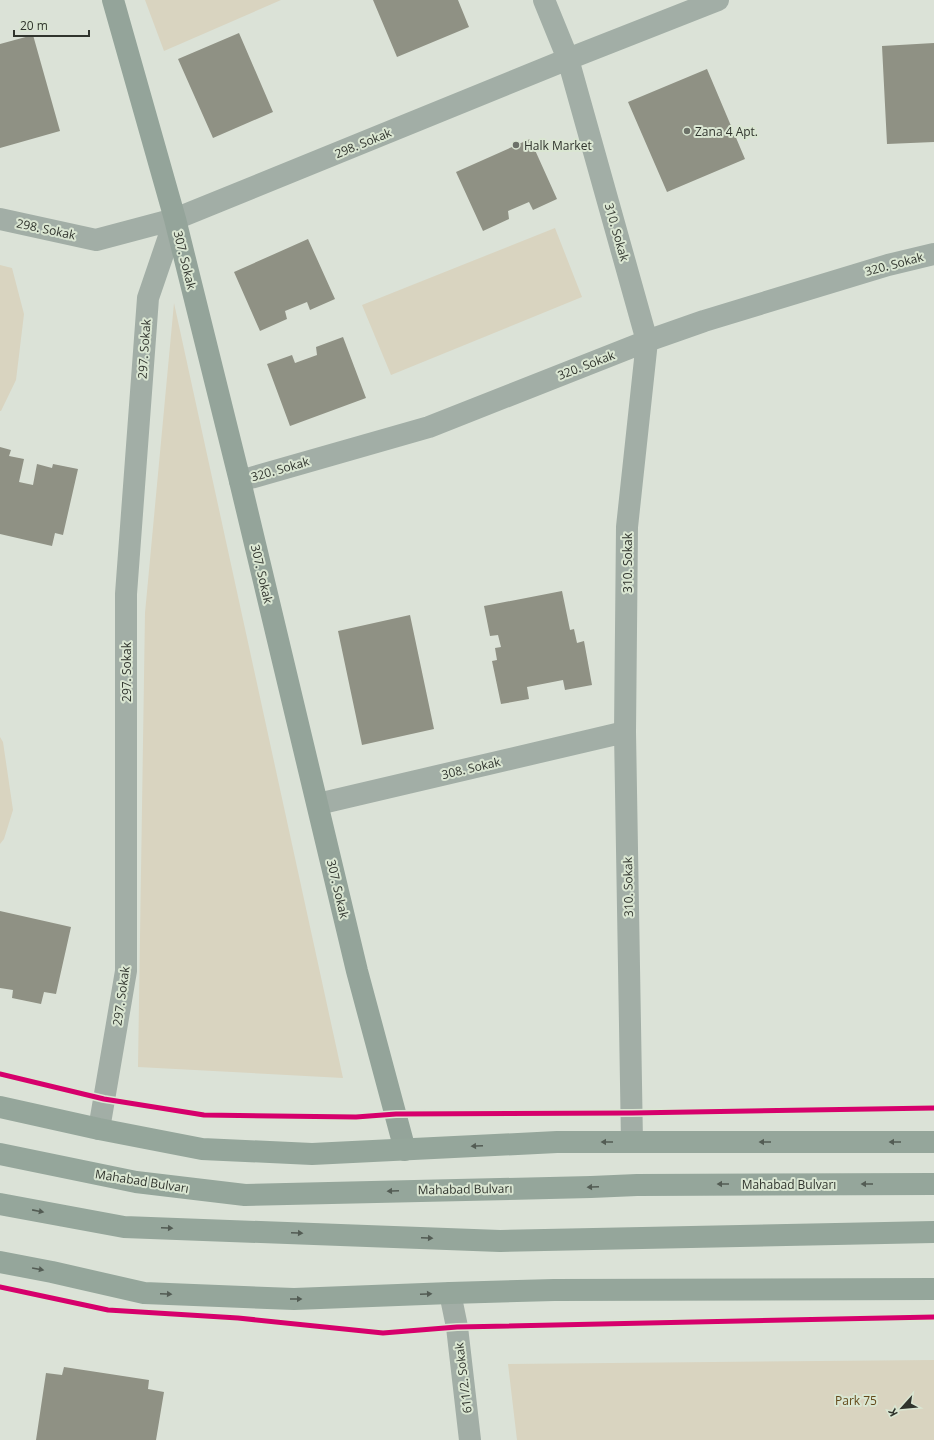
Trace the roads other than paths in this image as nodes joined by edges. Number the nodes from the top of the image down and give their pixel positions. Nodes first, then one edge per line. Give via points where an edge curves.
1 (113, 0) edge
2 (544, 0) edge
3 (718, 0) edge
4 (568, 59) junction
5 (0, 219) edge
6 (175, 219) junction
7 (934, 254) edge
8 (647, 341) junction
9 (240, 481) junction
10 (625, 732) junction
11 (318, 804) junction
12 (0, 1107) edge
13 (99, 1129) junction
14 (632, 1142) junction
15 (934, 1142) edge
16 (405, 1150) junction
17 (0, 1154) edge
18 (934, 1184) edge
19 (0, 1204) edge
20 (934, 1232) edge
21 (0, 1262) edge
22 (934, 1289) edge
23 (450, 1293) junction
24 (470, 1440) edge

1 - 6 street, 307. Sokak
2 - 4 street, 310. Sokak
3 - 4 street, 298. Sokak
4 - 6 street, 298. Sokak
4 - 8 street, 310. Sokak
5 - 6 street, 298. Sokak via 96,240
6 - 9 street, 307. Sokak
6 - 13 street, 297. Sokak via 148,298 126,594 126,971
7 - 8 street, 320. Sokak via 711,319
8 - 9 street, 320. Sokak via 429,427
8 - 10 street, 310. Sokak via 627,527
9 - 11 street, 307. Sokak
10 - 11 street, 308. Sokak
10 - 14 street, 310. Sokak
11 - 16 street, 307. Sokak via 357,971
12 - 13 main road
13 - 16 main road via 202,1149 312,1154
15 -> 14 main road
14 -> 16 main road via 558,1142
18 -> 17 main road, Mahabad Bulvarı via 637,1185 245,1195 136,1182
19 -> 20 main road via 124,1227 493,1240
21 -> 23 main road via 144,1293 294,1300
22 - 23 main road via 562,1290
23 - 24 street, 611/2. Sokak via 457,1327

